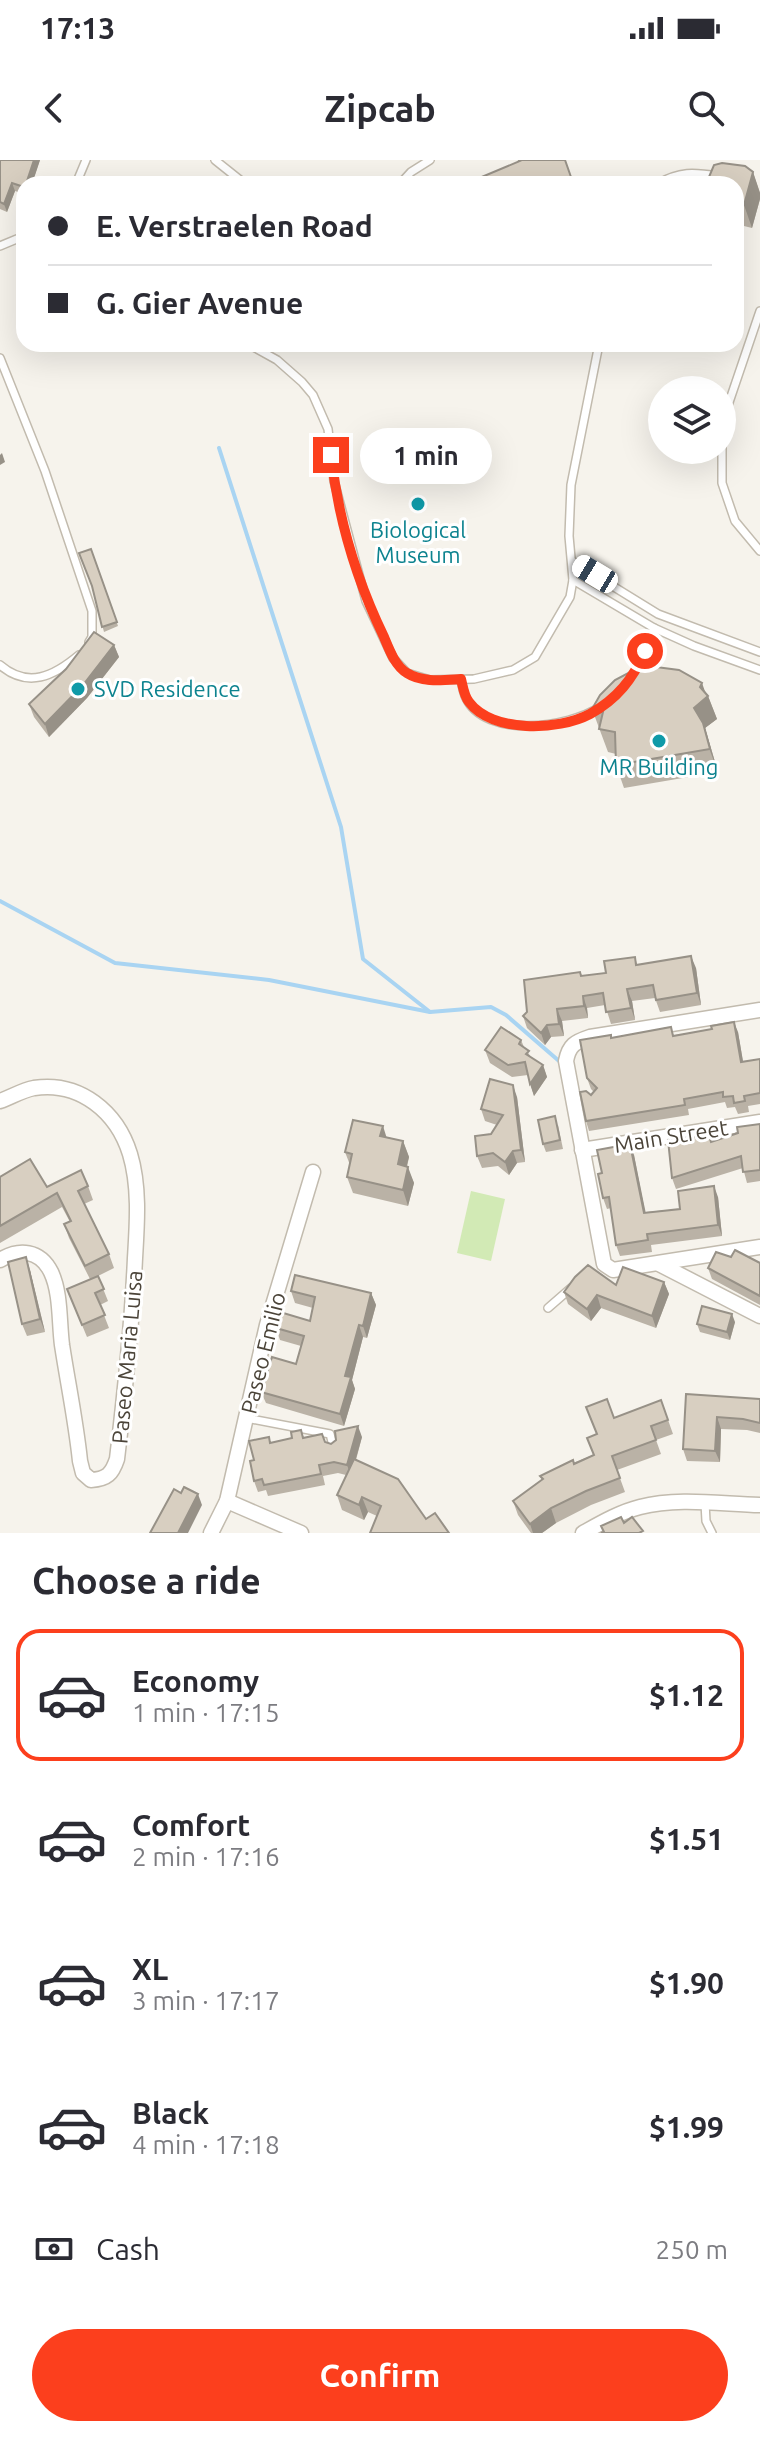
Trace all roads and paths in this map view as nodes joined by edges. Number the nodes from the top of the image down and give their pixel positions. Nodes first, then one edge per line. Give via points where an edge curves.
1 (215, 160) edge
2 (430, 160) edge
3 (235, 176) edge
4 (407, 176) edge
5 (674, 176) edge
6 (715, 176) edge
7 (760, 311) edge
8 (262, 352) edge
9 (597, 352) edge
10 (0, 358) edge
11 (760, 551) edge
12 (572, 561) junction
13 (573, 580) junction
14 (654, 628) junction
15 (760, 652) edge
16 (0, 665) edge
17 (760, 670) edge
18 (461, 679) junction
19 (628, 681) edge
20 (609, 701) edge
21 (760, 1010) edge
22 (0, 1101) edge
23 (760, 1122) edge
24 (582, 1150) junction
25 (313, 1172) dead end
26 (760, 1247) edge
27 (0, 1260) edge
28 (659, 1264) junction
29 (580, 1279) edge
30 (548, 1308) dead end
31 (760, 1316) edge
32 (246, 1418) junction
33 (334, 1449) edge
34 (227, 1501) junction
35 (705, 1503) junction
36 (760, 1505) edge
37 (211, 1533) edge
38 (301, 1533) edge
39 (583, 1533) edge
40 (712, 1533) edge

1 - 3 lane
2 - 4 lane
5 - 6 lane
7 - 11 lane via 722,423 722,483 735,521
8 - 18 lane via 302,382 328,429 334,481 366,601 393,658 407,673 430,680
9 - 12 lane via 571,485
10 - 16 lane via 92,611 92,637 60,672 39,679
12 - 13 lane
12 - 15 lane via 658,614
13 - 14 lane
13 - 18 lane via 570,597 535,657 513,670
14 - 17 lane
14 - 19 lane
18 - 20 lane via 466,699 483,716 518,726 569,721
21 - 24 street via 575,1042 566,1061
22 - 27 street, Paseo Maria Luisa via 32,1088 82,1094 105,1109 131,1155 137,1216 132,1332 117,1459 104,1479 91,1480 83,1473 51,1272 28,1252
23 - 24 street, Main Street
24 - 28 street via 597,1264 613,1270
25 - 32 street, Paseo Emilio via 267,1325
26 - 28 street
28 - 31 street
29 - 30 lane
32 - 33 lane via 330,1434
32 - 34 street, Paseo Emilio
34 - 37 street, Paseo Emilio
34 - 38 street
35 - 36 street
35 - 39 street via 639,1507
35 - 40 lane

